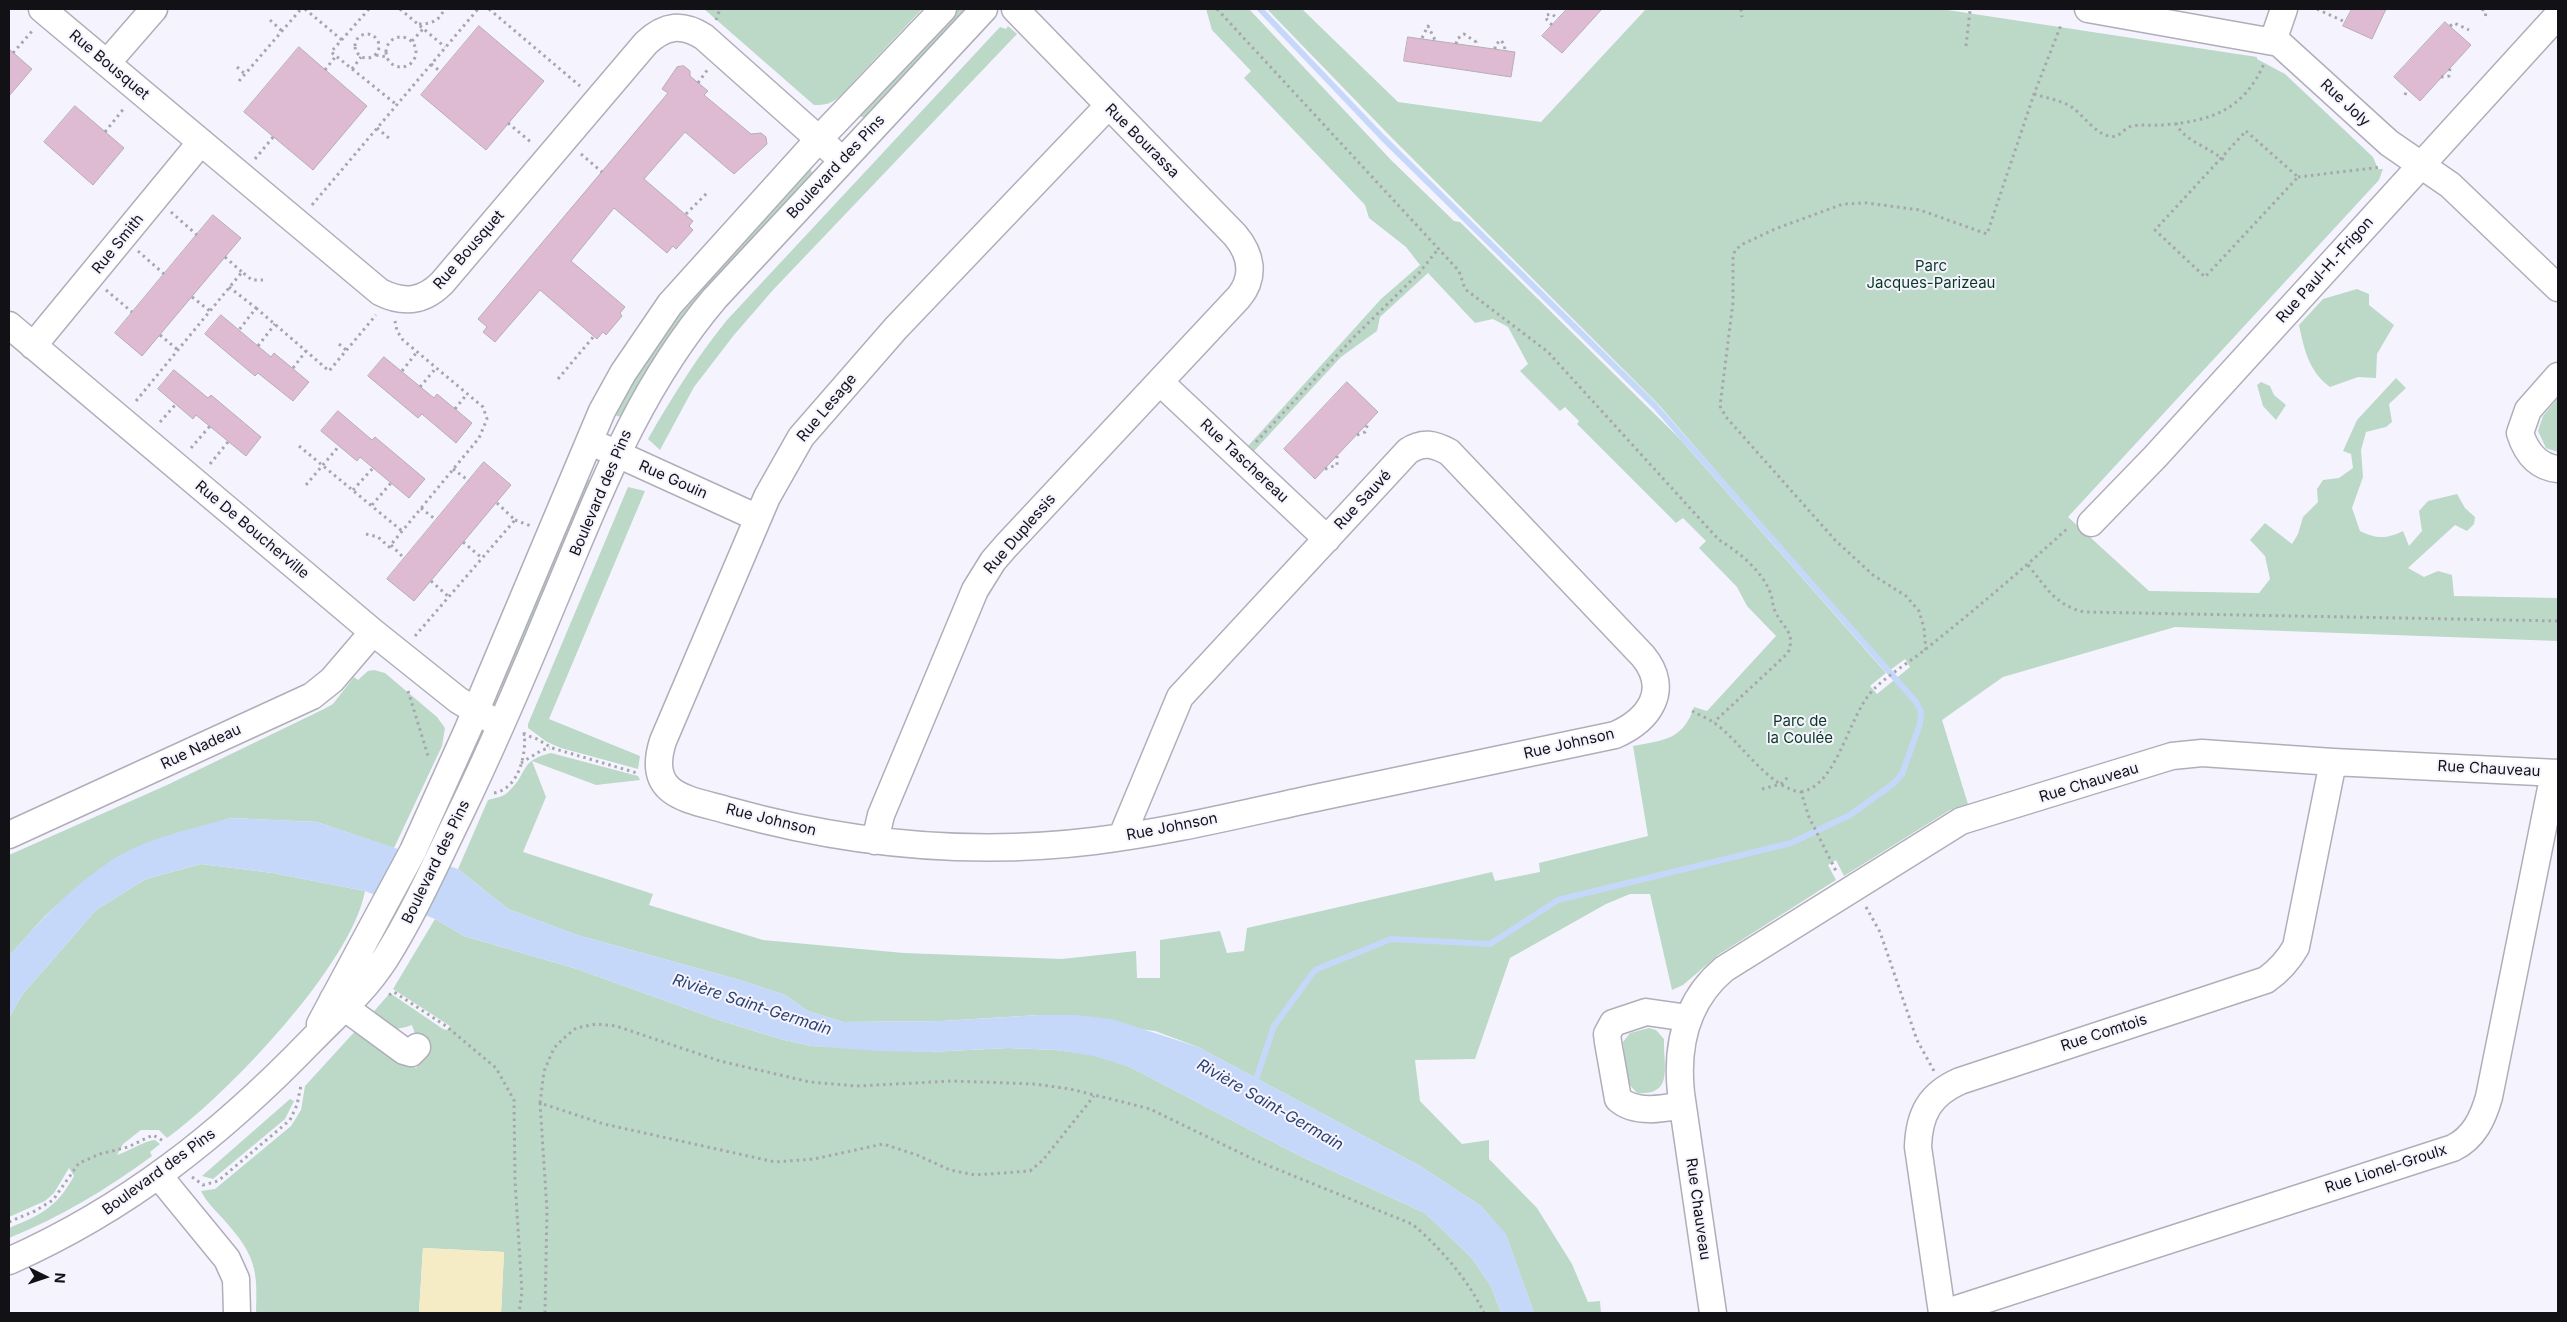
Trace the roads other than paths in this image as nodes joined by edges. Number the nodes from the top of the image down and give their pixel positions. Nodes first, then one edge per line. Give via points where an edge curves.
1 (154, 9) edge
2 (943, 9) edge
3 (984, 9) edge
4 (1015, 9) edge
5 (2088, 9) edge
6 (2284, 9) edge
7 (2558, 15) edge
8 (38, 19) edge
9 (2269, 51) junction
10 (107, 63) junction
11 (1108, 106) junction
12 (819, 139) junction
13 (201, 142) junction
14 (842, 160) junction
15 (2421, 164) junction
16 (1249, 281) joint
17 (2558, 288) edge
18 (9, 325) edge
19 (34, 346) junction
20 (2558, 376) edge
21 (1161, 382) junction
22 (590, 441) junction
23 (617, 454) junction
24 (2558, 469) edge
25 (758, 518) junction
26 (2083, 523) road end
27 (1327, 539) junction
28 (374, 632) junction
29 (1656, 679) joint
30 (475, 710) junction
31 (513, 730) junction
32 (2333, 762) junction
33 (2556, 773) edge
34 (649, 776) joint
35 (9, 835) edge
36 (1122, 836) junction
37 (875, 841) junction
38 (339, 1003) junction
39 (1688, 1018) junction
40 (416, 1047) dead end
41 (1682, 1105) junction
42 (159, 1176) junction
43 (9, 1261) edge
44 (237, 1313) edge
45 (1714, 1313) edge
46 (1943, 1313) edge

1 - 10 street
2 - 12 street, Boulevard des Pins
3 - 14 street, Boulevard des Pins
4 - 11 street, Rue Bourassa
5 - 9 street, Rue Joly
6 - 9 street
7 - 15 street, Rue Paul-H.-Frigon
8 - 10 street, Rue Bousquet
9 - 15 street, Rue Joly via 2288,49 2389,143
10 - 13 street, Rue Bousquet
11 - 16 street, Rue Bourassa via 1241,242 1250,260
11 - 25 street, Rue Lesage via 896,328 812,422 790,454
12 - 13 street, Rue Bousquet via 704,37 686,27 664,30 646,43 442,283 428,296 413,300 396,299 380,292
12 - 14 street, Rue Bousquet
12 - 22 street, Boulevard des Pins via 670,304 623,373
13 - 19 street, Rue Smith
14 - 23 street, Boulevard des Pins via 699,317 655,380
15 - 17 street, Rue Joly via 2450,184
15 - 26 street, Rue Paul-H.-Frigon via 2155,457
16 - 21 street, Rue Duplessis via 1239,297
18 - 19 street, Rue De Boucherville
19 - 28 street, Rue De Boucherville
20 - 24 street via 2528,410 2520,433 2536,460
21 - 27 street, Rue Taschereau
21 - 37 street, Rue Duplessis via 1006,546 983,575 881,815
22 - 23 street, Rue Gouin
22 - 30 street, Boulevard des Pins
23 - 25 street, Rue Gouin
23 - 31 street, Boulevard des Pins
25 - 34 street, Rue Lesage via 663,741 657,769
27 - 29 street, Rue Sauvé via 1408,451 1426,443 1441,448 1456,459 1643,656
27 - 36 street, Rue Sauvé via 1180,697
28 - 30 street, Rue De Boucherville via 454,697
28 - 35 street, Rue Nadeau via 332,680 312,696
29 - 36 street, Rue Johnson via 1648,712 1634,726 1615,735 1176,828
30 - 31 street, Rue De Boucherville
30 - 38 street, Boulevard des Pins via 413,851
31 - 38 street, Boulevard des Pins via 383,961
32 - 33 street, Rue Chauveau
32 - 39 street, Rue Chauveau via 2186,754 1961,820 1724,969 1702,992
32 - 46 street, Rue Comtois via 2296,946 2276,973 2266,980 1960,1081 1935,1095 1920,1124 1918,1147
33 - 46 street, Rue Lionel-Groulx via 2489,1097 2479,1122 2465,1141 2453,1148
34 - 37 street, Rue Johnson via 679,796 706,804 777,824
36 - 37 street, Rue Johnson via 1069,844 1010,847
38 - 40 street via 404,1051 411,1053
38 - 42 street, Boulevard des Pins via 313,1039 229,1120
39 - 41 street, Rue Chauveau via 1678,1059
39 - 41 street via 1646,1012 1613,1023 1608,1034 1618,1099 1638,1108
41 - 45 street, Rue Chauveau
42 - 43 street, Boulevard des Pins via 96,1217
42 - 44 street via 227,1259 236,1279

